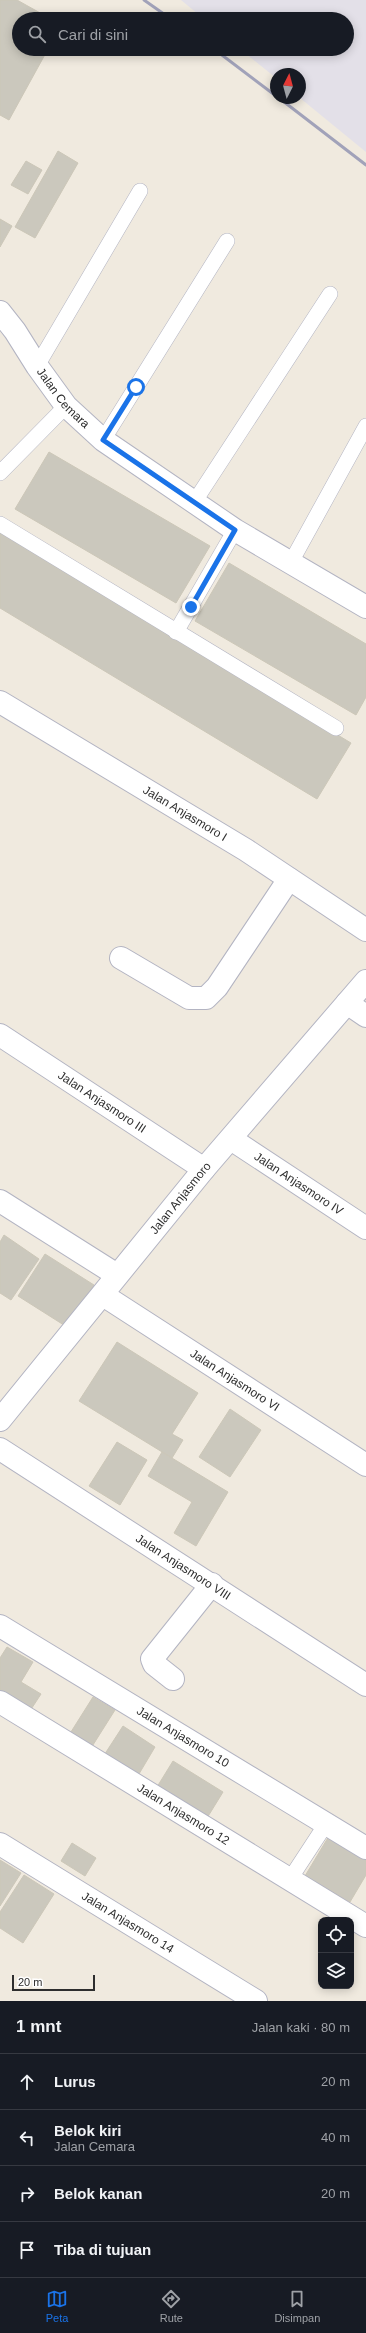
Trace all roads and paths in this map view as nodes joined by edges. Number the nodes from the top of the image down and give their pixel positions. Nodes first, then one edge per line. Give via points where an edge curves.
1 (140, 191) dead end
2 (227, 241) dead end
3 (330, 294) dead end
4 (0, 312) edge
5 (37, 366) junction
6 (66, 406) junction
7 (366, 426) edge
8 (103, 440) junction
9 (0, 473) edge
10 (195, 501) junction
11 (0, 524) edge
12 (235, 530) junction
13 (290, 564) junction
14 (366, 607) edge
15 (176, 632) junction
16 (0, 702) edge
17 (336, 728) dead end
18 (290, 879) junction
19 (366, 930) edge
20 (121, 958) dead end
21 (366, 981) edge
22 (347, 1003) junction
23 (366, 1016) edge
24 (0, 1035) edge
25 (231, 1139) junction
26 (204, 1169) junction
27 (0, 1201) edge
28 (366, 1228) edge
29 (116, 1275) junction
30 (103, 1295) junction
31 (0, 1420) edge
32 (0, 1449) edge
33 (366, 1465) edge
34 (212, 1584) junction
35 (0, 1626) edge
36 (173, 1679) dead end
37 (366, 1685) edge
38 (0, 1702) edge
39 (326, 1824) junction
40 (0, 1844) edge
41 (366, 1848) edge
42 (290, 1880) junction
43 (366, 1926) edge
44 (256, 2001) edge

1 - 5 lane
2 - 8 lane
3 - 10 lane
4 - 5 street, Jalan Cemara via 16,331
5 - 6 street, Jalan Cemara
6 - 8 street, Jalan Cemara
6 - 9 lane
7 - 13 lane
8 - 10 street, Jalan Cemara
10 - 12 street, Jalan Cemara
11 - 15 lane
12 - 13 street, Jalan Cemara
12 - 15 lane
13 - 14 street, Jalan Cemara
15 - 17 lane
16 - 18 street, Jalan Anjasmoro I
18 - 19 street, Jalan Anjasmoro I
18 - 20 street via 217,987 206,998 190,998
21 - 22 street, Jalan Anjasmoro
22 - 23 street
22 - 25 street, Jalan Anjasmoro
24 - 26 street, Jalan Anjasmoro III
25 - 26 street, Jalan Anjasmoro
25 - 28 street, Jalan Anjasmoro IV
26 - 29 street, Jalan Anjasmoro
27 - 29 street
29 - 30 street, Jalan Anjasmoro
30 - 31 street, Jalan Anjasmoro
30 - 33 street, Jalan Anjasmoro VI
32 - 34 street, Jalan Anjasmoro VIII
34 - 36 street via 152,1659 154,1664
34 - 37 street, Jalan Anjasmoro VIII
35 - 39 street, Jalan Anjasmoro 10
38 - 42 street, Jalan Anjasmoro 12
39 - 41 street, Jalan Anjasmoro 10
39 - 42 lane
40 - 44 street, Jalan Anjasmoro 14
42 - 43 street, Jalan Anjasmoro 12

